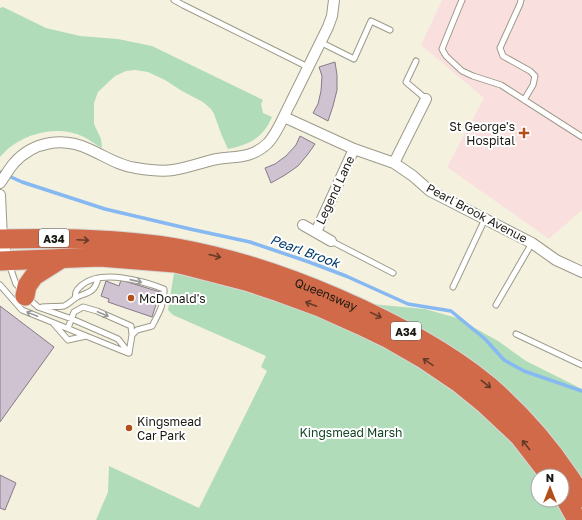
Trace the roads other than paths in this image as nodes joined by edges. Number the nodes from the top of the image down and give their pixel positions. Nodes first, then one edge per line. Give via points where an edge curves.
1 (174, 0) edge
2 (334, 0) edge
3 (462, 0) edge
4 (521, 0) edge
5 (390, 30) dead end
6 (320, 42) junction
7 (416, 61) dead end
8 (308, 67) junction
9 (426, 99) joint
10 (524, 100) junction
11 (284, 117) junction
12 (582, 137) edge
13 (354, 149) junction
14 (394, 163) junction
15 (0, 183) edge
16 (0, 195) edge
17 (485, 219) junction
18 (303, 226) dead end
19 (316, 232) junction
20 (1, 239) edge
21 (332, 241) joint
22 (532, 243) junction
23 (176, 256) junction
24 (62, 258) junction
25 (4, 261) edge
26 (582, 272) edge
27 (393, 273) dead end
28 (98, 278) junction
29 (0, 285) edge
30 (452, 287) dead end
31 (75, 298) junction
32 (32, 301) junction
33 (496, 305) dead end
34 (72, 319) junction
35 (53, 322) junction
36 (68, 328) junction
37 (516, 334) dead end
38 (132, 335) junction
39 (87, 336) junction
40 (129, 353) junction
41 (582, 365) edge
42 (544, 468) edge
43 (582, 498) edge
44 (570, 507) edge
45 (577, 520) edge

1 - 8 lane
2 - 6 street via 332,16
3 - 10 lane via 442,50 462,71 501,85
4 - 10 lane via 500,48 503,56 535,76
5 - 6 lane via 371,21 354,59
6 - 8 street
7 - 9 lane via 406,82
8 - 11 street
9 - 14 street
10 - 12 lane
11 - 13 street, Pearl Brook Avenue
11 - 15 street via 268,142 253,154 245,156 218,159 171,170 146,170 121,165 75,143 47,143 34,147 24,154
13 - 14 street, Pearl Brook Avenue
13 - 19 street, Legend Lane
14 - 17 street, Pearl Brook Avenue via 430,191
16 - 20 street
17 - 22 street, Pearl Brook Avenue
17 - 30 lane
18 - 19 street, Legend Lane
19 - 21 street, Legend Lane
20 -> 23 highway, Queensway / A34 via 51,238 145,244
20 - 25 street
21 - 27 lane
22 - 26 street, Pearl Brook Avenue via 556,260
22 - 33 lane
23 - 24 highway, Queensway / A34
42 -> 23 highway, Queensway / A34 via 519,436 486,405 416,354 320,308 279,292 194,267
23 -> 43 highway, Queensway / A34 via 204,253 270,271 377,316 429,344 482,381 508,403 549,449 569,475
24 - 25 highway, Queensway / A34
24 - 32 highway via 34,276 27,286
25 - 32 lane via 16,284
28 - 31 lane via 93,290
28 - 31 lane via 78,288
28 -> 38 lane via 122,278 164,290 163,302 152,326 137,330
35 -> 29 lane via 22,310
31 - 32 lane via 64,306
32 - 34 lane
34 - 36 lane
34 -> 38 lane via 74,312 83,307 131,326
34 - 40 lane via 118,339
35 - 36 lane
35 - 39 lane via 68,340
36 - 39 lane
37 - 41 lane
38 - 40 lane
39 - 40 lane
44 - 45 highway

